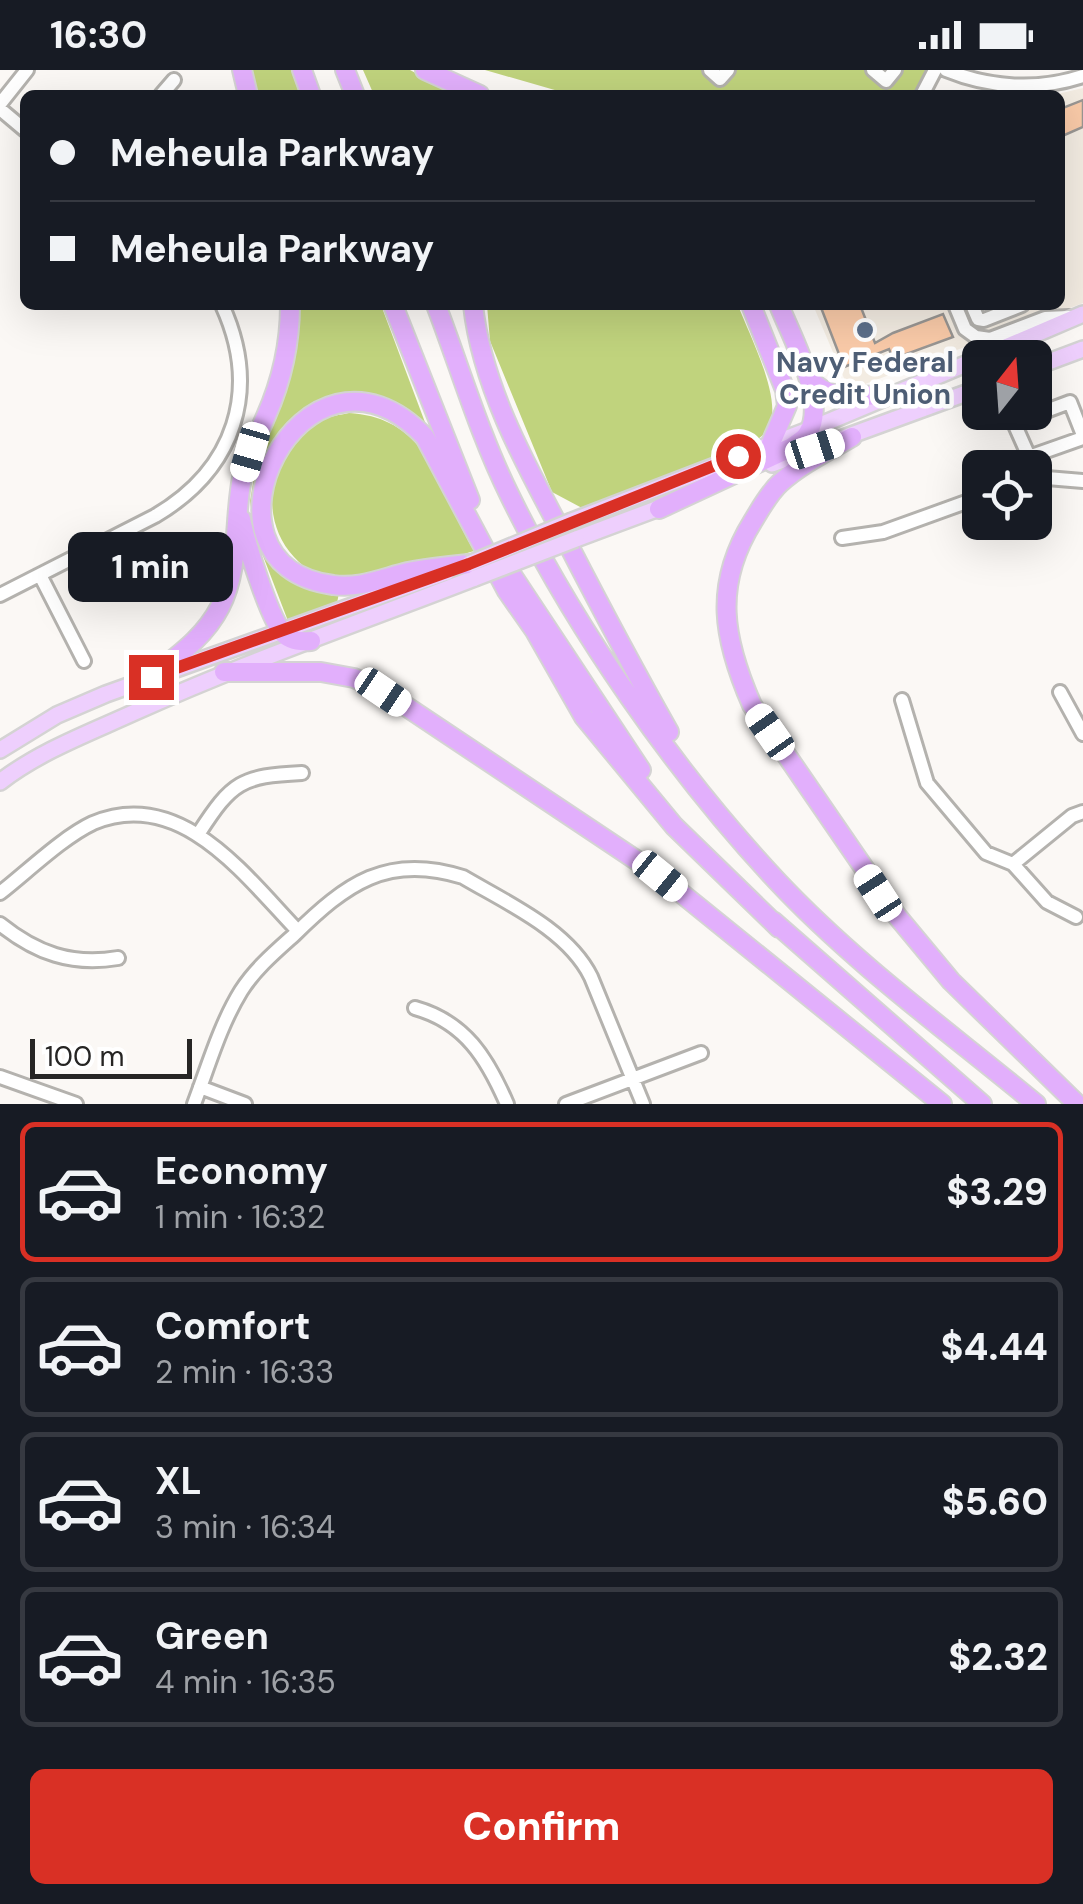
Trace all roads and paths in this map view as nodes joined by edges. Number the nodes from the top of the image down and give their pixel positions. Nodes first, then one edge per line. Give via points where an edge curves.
1 (27, 70) edge
2 (426, 70) edge
3 (710, 70) edge
4 (728, 70) edge
5 (873, 70) edge
6 (895, 70) edge
7 (946, 70) edge
8 (1083, 76) edge
9 (174, 80) dead end
10 (166, 90) edge
11 (469, 90) edge
12 (996, 90) edge
13 (1026, 90) edge
14 (0, 106) edge
15 (20, 125) edge
16 (224, 310) edge
17 (290, 310) edge
18 (394, 310) edge
19 (438, 310) edge
20 (473, 310) edge
21 (753, 310) edge
22 (781, 310) edge
23 (958, 310) edge
24 (974, 310) edge
25 (1009, 310) edge
26 (1080, 315) edge
27 (1022, 340) edge
28 (1083, 349) edge
29 (1052, 361) edge
30 (962, 366) edge
31 (806, 372) junction
32 (895, 394) junction
33 (962, 395) edge
34 (811, 428) junction
35 (852, 437) junction
36 (1083, 437) edge
37 (771, 443) junction
38 (1025, 450) edge
39 (1052, 458) edge
40 (1052, 474) edge
41 (1083, 480) edge
42 (240, 494) junction
43 (962, 503) edge
44 (658, 508) junction
45 (842, 538) dead end
46 (472, 571) junction
47 (40, 575) junction
48 (0, 595) edge
49 (281, 631) junction
50 (311, 641) junction
51 (84, 661) dead end
52 (224, 672) junction
53 (151, 677) junction
54 (1060, 692) dead end
55 (902, 700) dead end
56 (1083, 734) edge
57 (0, 750) edge
58 (302, 773) dead end
59 (0, 782) edge
60 (704, 794) junction
61 (1083, 812) edge
62 (200, 833) junction
63 (1014, 864) junction
64 (0, 892) edge
65 (1076, 917) dead end
66 (0, 924) edge
67 (779, 928) junction
68 (298, 931) junction
69 (118, 958) dead end
70 (415, 1008) dead end
71 (702, 1053) dead end
72 (0, 1077) edge
73 (633, 1080) junction
74 (200, 1087) junction
75 (76, 1104) edge
76 (194, 1104) edge
77 (244, 1104) edge
78 (507, 1104) edge
79 (566, 1104) edge
80 (643, 1104) edge
81 (942, 1104) edge
82 (982, 1104) edge
83 (1036, 1104) edge
84 (1077, 1104) edge

1 - 14 street
2 - 11 highway
3 - 4 street via 720,79
5 - 6 street via 886,81
7 - 12 street
8 - 13 street
9 - 10 street
12 - 13 street
14 - 15 street
16 - 47 street via 240,374 233,426 206,477 178,502
17 - 42 highway via 282,374
18 - 67 highway via 489,540 633,760
19 - 60 highway via 509,494 632,700
20 - 60 highway via 478,342 538,488
21 - 37 highway via 787,406
22 - 31 highway
23 - 26 street via 964,330 990,339 1045,318
24 - 25 street via 984,320
26 - 27 main road
28 - 29 main road
30 - 32 main road
31 - 32 highway via 815,386 832,393
31 - 34 highway
32 - 34 main road
33 - 35 main road
34 - 37 main road
34 - 44 highway via 790,448
35 - 44 main road
35 - 84 highway via 777,486 745,534 726,604 726,636 737,671 752,705 888,905 952,980
36 - 38 street via 1070,402 1014,423
36 - 39 street
37 - 46 main road, bridge via 572,521
40 - 41 street
42 - 49 highway via 246,543
42 - 53 highway via 223,602 193,644
43 - 45 street via 883,532
44 - 46 main road, bridge
46 - 49 main road
46 - 50 main road
46 - 67 highway via 411,572 356,586 308,579 275,552 265,530 261,499 275,452 304,422 347,403 392,410 413,425 584,716 674,826
47 - 48 street
47 - 51 street
49 - 50 highway
49 - 53 main road
50 - 52 main road
52 - 59 main road via 72,740
52 - 81 highway via 321,672 383,692 660,876
53 - 57 main road via 57,716
54 - 56 street
55 - 63 street via 928,783 986,853
58 - 62 street via 262,775 237,786
60 - 83 highway via 777,881 843,945
61 - 63 street
62 - 64 street via 149,817 93,824
62 - 68 street
63 - 65 street via 1047,902
66 - 69 street via 35,949 70,960
67 - 82 highway
68 - 73 street via 345,890 381,872 422,868 463,877 583,960
68 - 74 street via 240,992
70 - 78 street via 440,1015 471,1042
71 - 73 street
72 - 75 street
73 - 79 street
73 - 80 street
74 - 76 street
74 - 77 street

